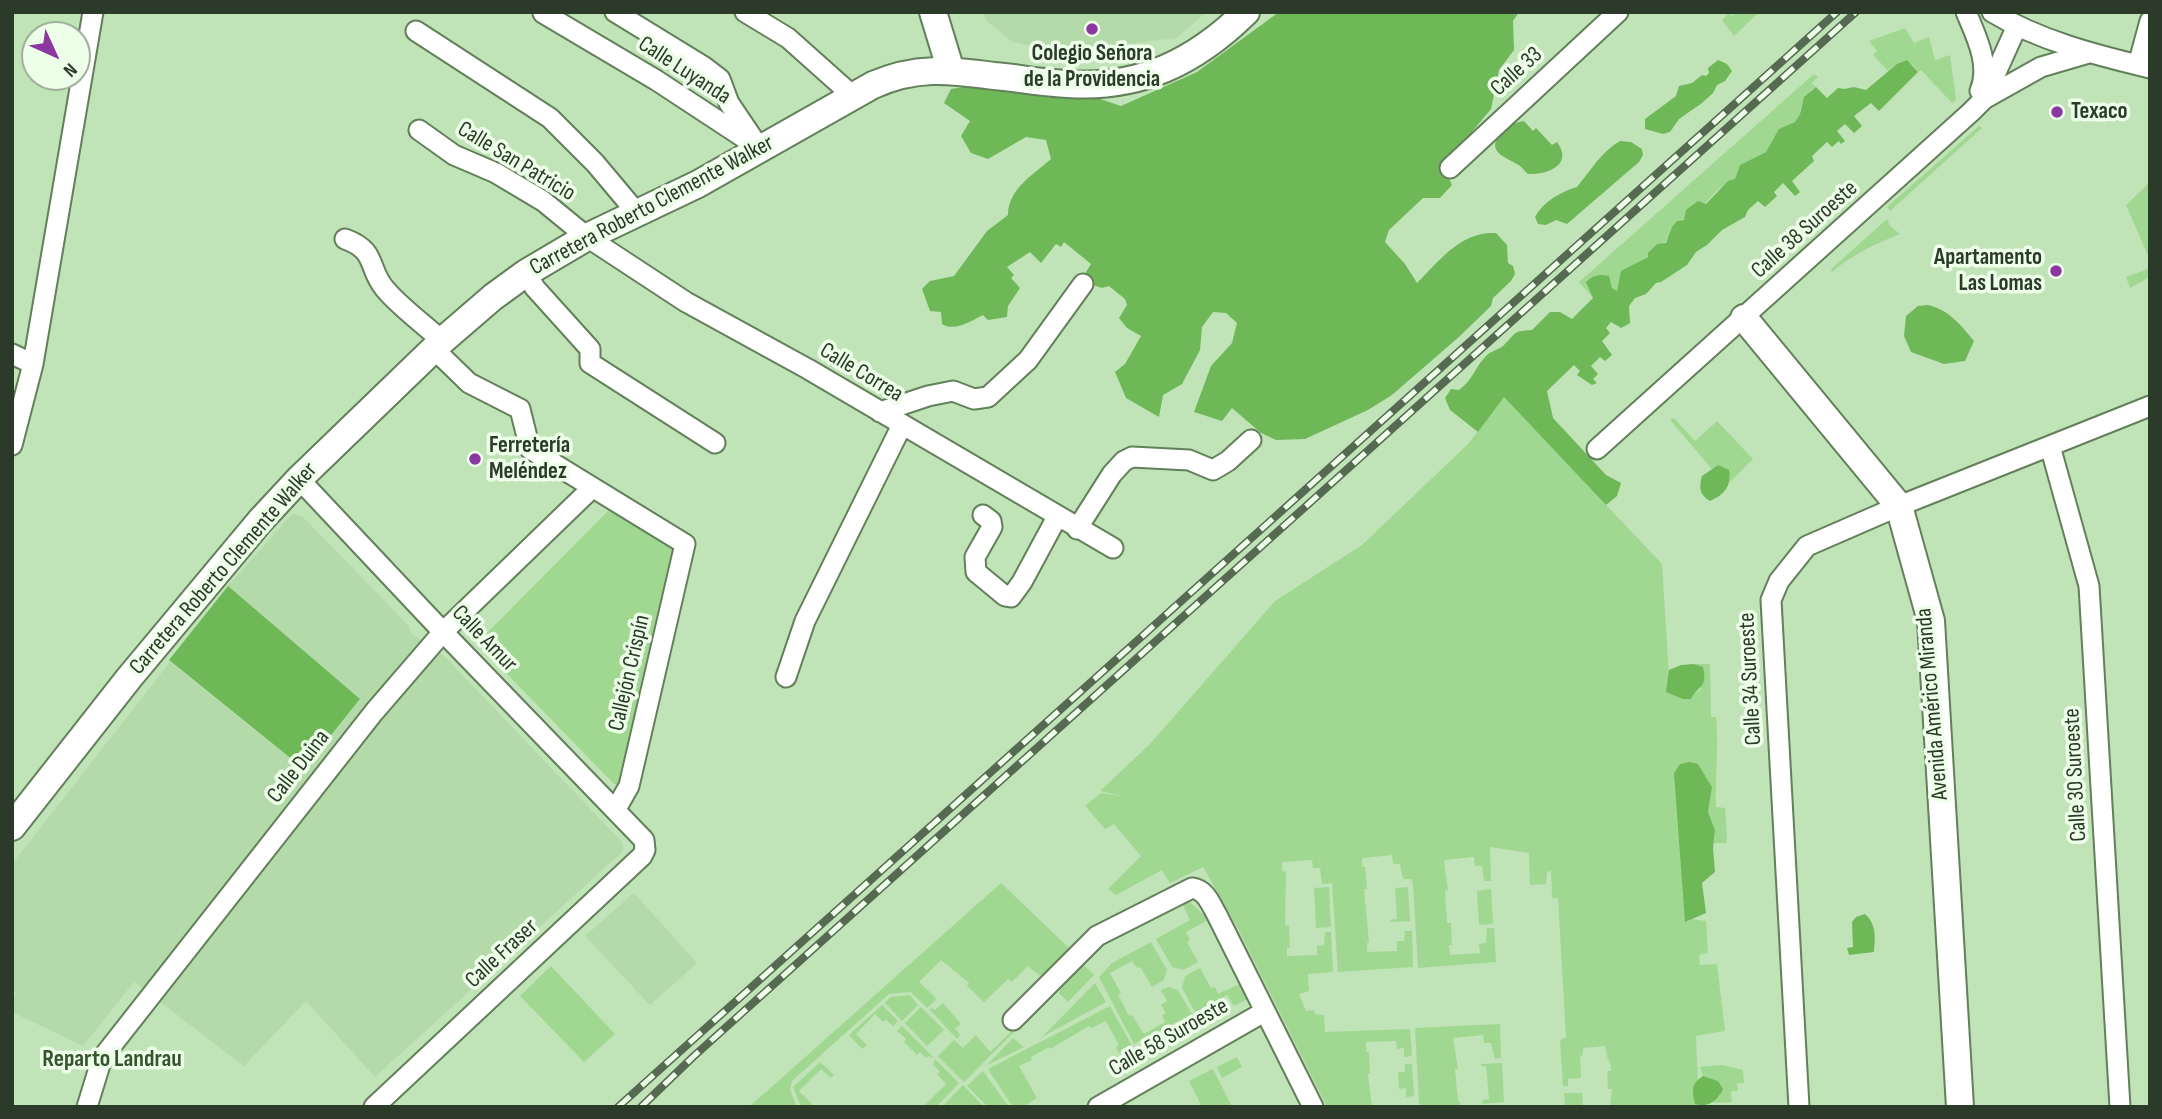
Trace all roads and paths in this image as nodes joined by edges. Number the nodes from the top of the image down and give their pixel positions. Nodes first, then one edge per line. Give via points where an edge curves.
1 (93, 12) edge
2 (615, 12) edge
3 (745, 12) edge
4 (933, 12) edge
5 (1245, 12) edge
6 (1618, 12) edge
7 (1966, 12) edge
8 (1992, 12) edge
9 (543, 13) edge
10 (2150, 21) edge
11 (2017, 26) junction
12 (416, 31) dead end
13 (2089, 53) junction
14 (2144, 67) edge
15 (951, 71) junction
16 (853, 96) junction
17 (1978, 106) junction
18 (419, 130) dead end
19 (761, 149) junction
20 (1450, 168) dead end
21 (637, 213) junction
22 (587, 237) junction
23 (345, 239) dead end
24 (526, 273) junction
25 (1083, 284) dead end
26 (1744, 318) junction
27 (438, 345) junction
28 (12, 354) edge
29 (33, 364) junction
30 (2150, 406) edge
31 (880, 412) junction
32 (902, 425) junction
33 (1251, 440) dead end
34 (715, 443) dead end
35 (12, 445) edge
36 (2050, 446) junction
37 (1597, 449) dead end
38 (299, 479) junction
39 (592, 488) junction
40 (1899, 506) junction
41 (983, 515) dead end
42 (1057, 517) junction
43 (1077, 529) junction
44 (1112, 548) dead end
45 (443, 632) junction
46 (786, 677) dead end
47 (615, 809) junction
48 (12, 827) edge
49 (636, 831) joint
50 (1264, 1012) junction
51 (1013, 1020) dead end
52 (87, 1107) edge
53 (374, 1107) edge
54 (1098, 1107) edge
55 (1313, 1107) edge
56 (1799, 1107) edge
57 (1960, 1107) edge
58 (2120, 1107) edge

1 - 29 street
2 - 19 street via 720,79 729,103
3 - 16 street via 788,38
4 - 15 main road
5 - 15 main road, Carretera Roberto Clemente Walker via 1208,46 1181,61 1117,83 1069,84
6 - 20 street, Calle 33
7 - 17 street via 1984,65
8 - 11 street
9 - 19 street, Calle Luyanda
10 - 14 street
11 - 13 street
11 - 17 street, Calle 38 Suroeste
12 - 21 street via 550,118
13 - 14 street
13 - 17 street via 2041,67
15 - 16 main road, Carretera Roberto Clemente Walker via 896,75
16 - 19 main road, Carretera Roberto Clemente Walker
17 - 26 street, Calle 38 Suroeste
18 - 22 street, Calle San Patricio via 454,155 544,201
19 - 21 main road, Carretera Roberto Clemente Walker
21 - 22 main road, Carretera Roberto Clemente Walker
22 - 24 main road, Carretera Roberto Clemente Walker
22 - 31 street, Calle Correa via 686,302
23 - 27 street via 365,251 385,289
24 - 27 main road, Carretera Roberto Clemente Walker
24 - 34 street via 590,349 590,363
25 - 31 street via 1028,360 988,397 974,399 953,391
26 - 37 street, Calle 38 Suroeste
26 - 40 main road, Avenida Américo Miranda
27 - 38 main road, Carretera Roberto Clemente Walker
27 - 39 street via 470,383 520,409 530,449
28 - 29 street
29 - 35 street
30 - 36 street, Calle 34 Suroeste
31 - 32 street, Calle Correa
32 - 42 street, Calle Correa
32 - 46 street via 805,621
33 - 43 street via 1213,470 1189,460 1132,457 1124,461
36 - 40 street, Calle 34 Suroeste
36 - 58 street, Calle 30 Suroeste via 2089,586
38 - 45 street, Calle Amur
38 - 48 main road, Carretera Roberto Clemente Walker via 129,678
39 - 45 street, Calle Duina
39 - 47 street, Callejón Crispín via 685,544 629,786
40 - 56 street, Calle 34 Suroeste via 1807,546 1784,572 1771,600
40 - 57 main road, Avenida Américo Miranda via 1931,621
41 - 42 street via 992,527 975,557 976,572 1011,597
42 - 43 street, Calle Correa
43 - 44 street, Calle Correa
45 - 47 street, Calle Amur
45 - 52 street, Calle Duina via 374,712 120,1035 103,1058
47 - 49 street, Calle Amur
49 - 53 street, Calle Fraser via 644,840 642,856
50 - 51 street via 1205,894 1192,888 1097,936
50 - 54 street, Calle 58 Suroeste
50 - 55 street

